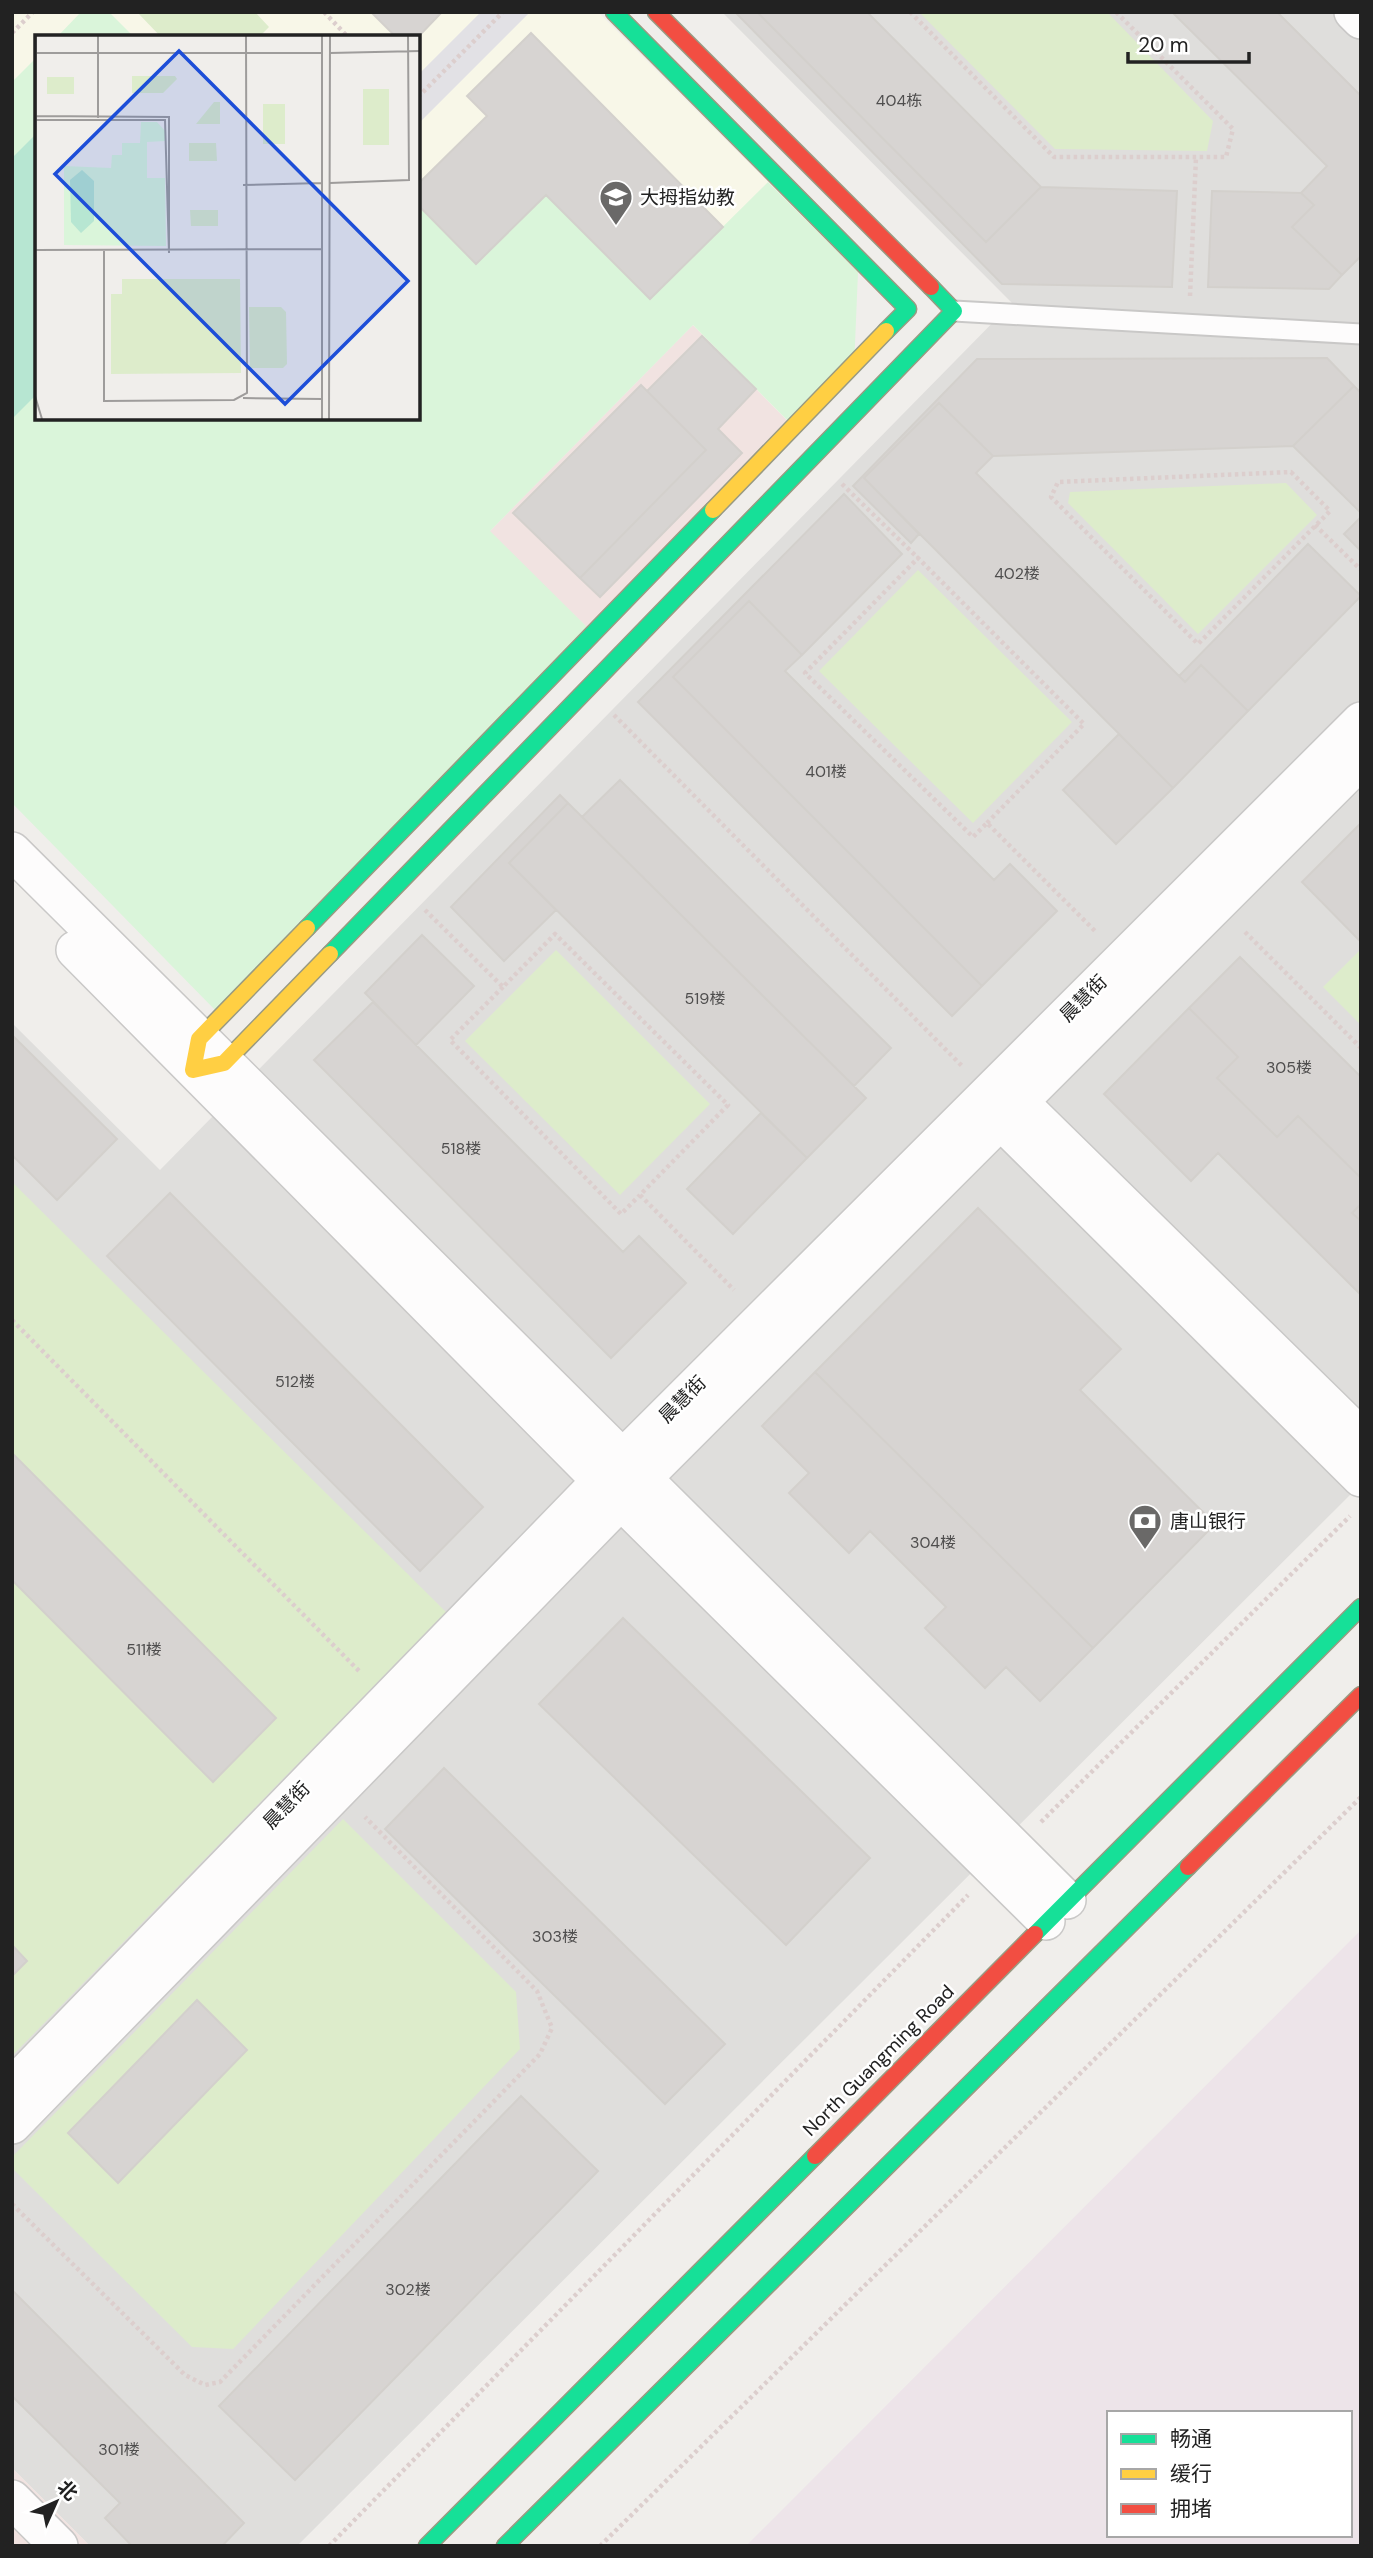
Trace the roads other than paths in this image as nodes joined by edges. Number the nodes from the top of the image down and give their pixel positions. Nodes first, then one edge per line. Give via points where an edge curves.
1 (614, 12) edge
2 (656, 12) edge
3 (1353, 12) edge
4 (1361, 20) edge
5 (954, 311) junction
6 (1361, 334) edge
7 (1361, 721) edge
8 (1361, 760) edge
9 (12, 852) edge
10 (12, 887) edge
11 (206, 1057) junction
12 (998, 1100) junction
13 (1361, 1437) edge
14 (1361, 1478) edge
15 (622, 1480) junction
16 (1361, 1607) edge
17 (1361, 1695) edge
18 (1056, 1911) junction
19 (12, 2087) edge
20 (12, 2125) edge
21 (12, 2499) edge
22 (59, 2546) edge
23 (427, 2546) edge
24 (505, 2546) edge

1 - 11 street via 908,309
2 - 5 street
3 - 4 street
5 - 6 lane
5 - 11 street via 399,885
7 - 12 street, 晨慧街 via 1122,958
8 - 12 street, 晨慧街 via 1217,903
9 - 11 street
10 - 11 street
11 - 15 street
12 - 13 street
12 - 14 street
12 - 15 street, 晨慧街
12 - 15 street, 晨慧街 via 762,1318
15 - 18 street
15 - 19 street, 晨慧街 via 388,1700
15 - 20 street, 晨慧街 via 337,1790
16 - 18 street, North Guangming Road
17 - 24 street
18 - 23 street, North Guangming Road
21 - 22 street

